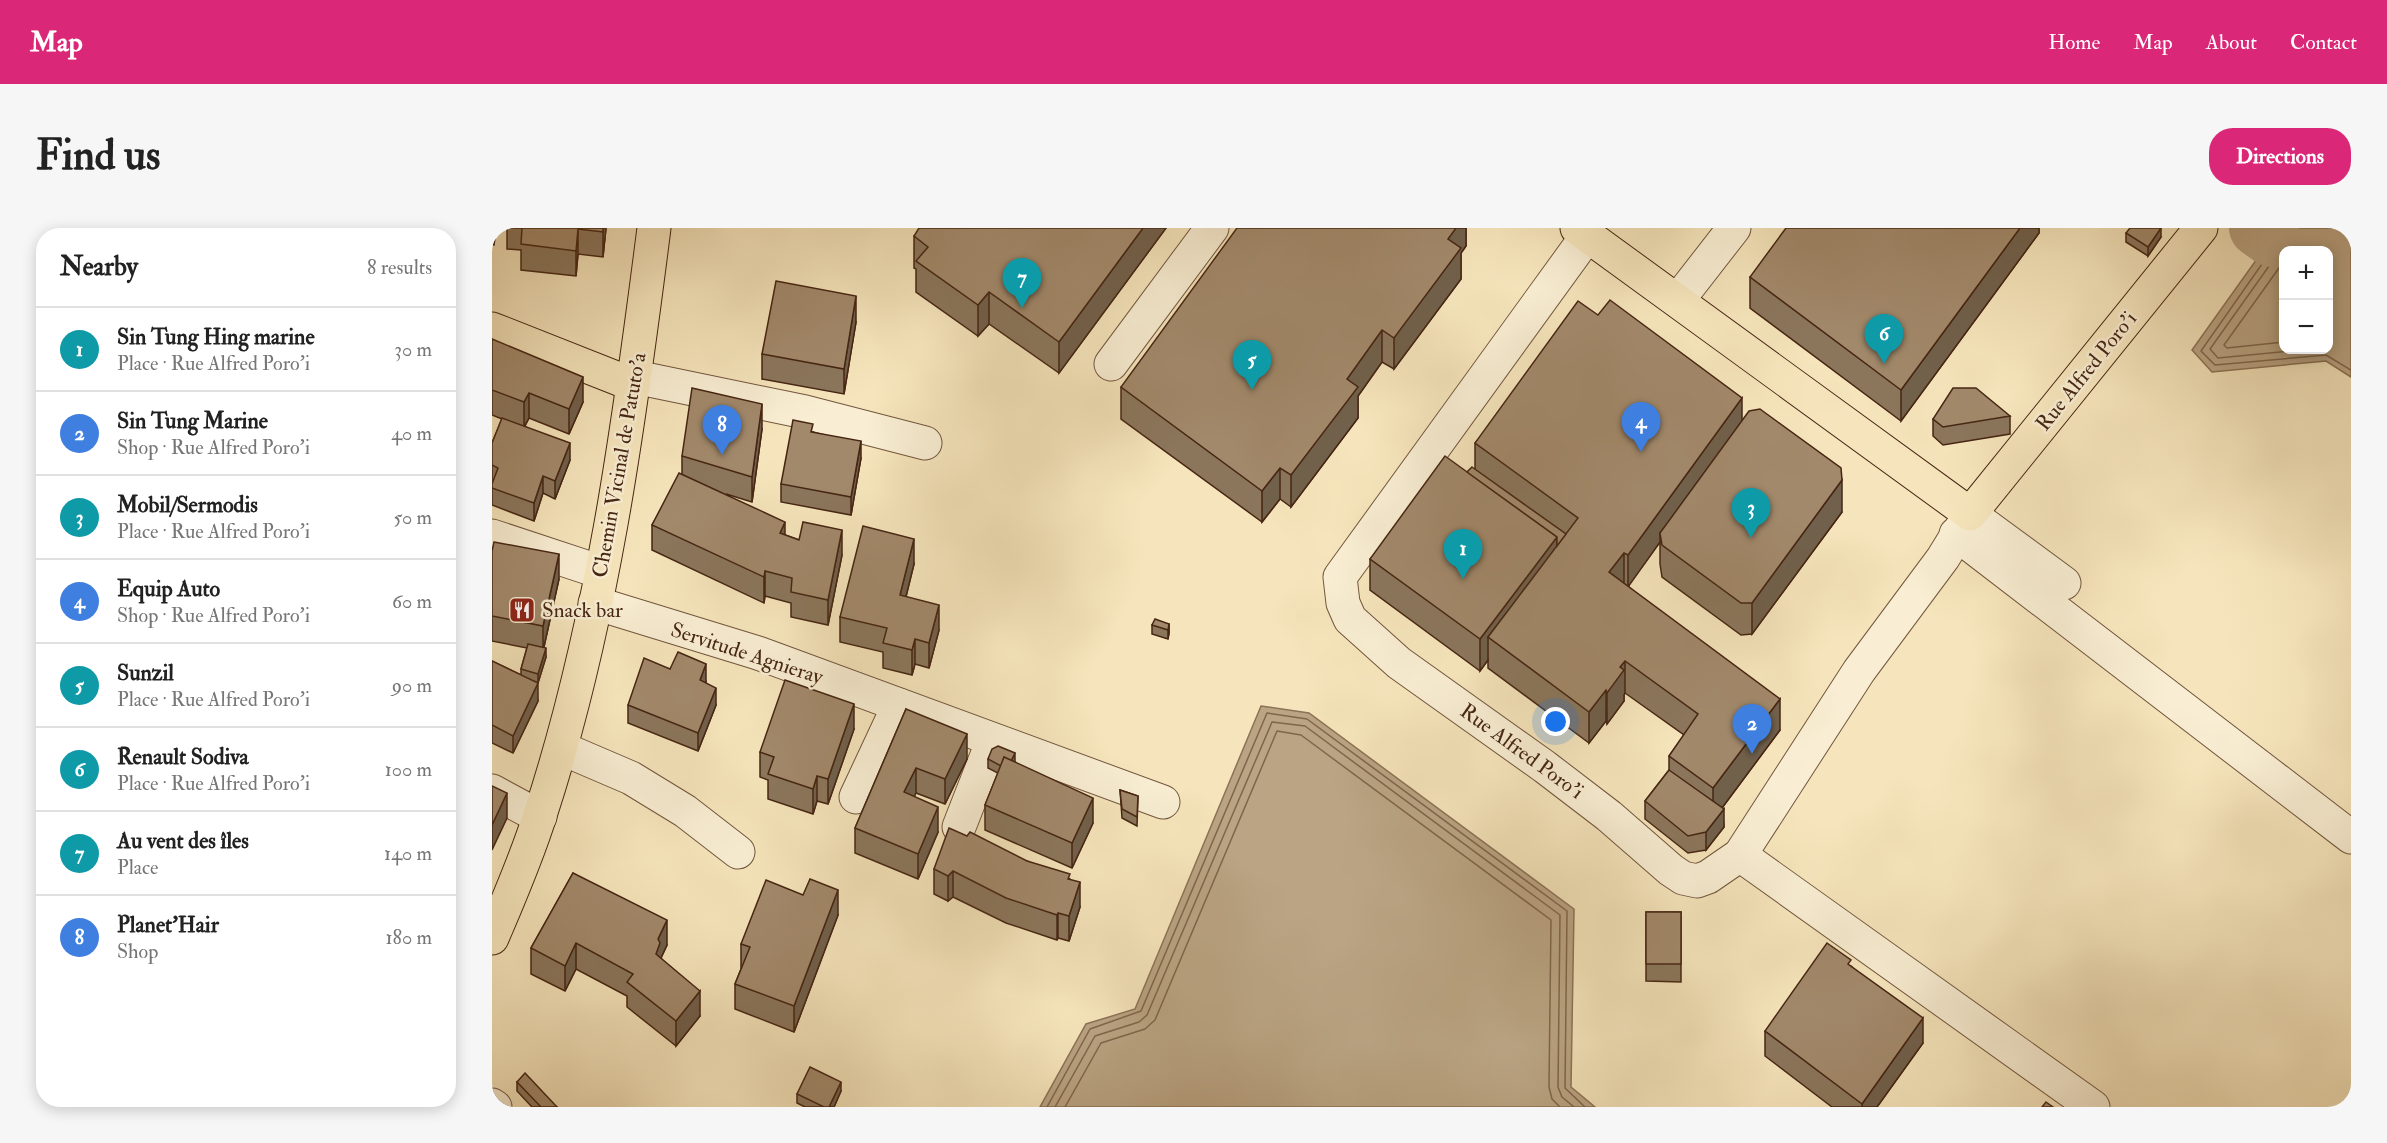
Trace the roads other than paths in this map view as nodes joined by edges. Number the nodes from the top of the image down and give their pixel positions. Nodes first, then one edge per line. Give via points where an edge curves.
1 (654, 228) edge
2 (1212, 228) edge
3 (1734, 228) edge
4 (2201, 228) edge
5 (1582, 232) edge
6 (1678, 300) junction
7 (492, 329) edge
8 (1111, 364) dead end
9 (635, 381) junction
10 (925, 443) dead end
11 (1963, 524) junction
12 (492, 536) edge
13 (2064, 582) dead end
14 (598, 588) junction
15 (899, 705) junction
16 (993, 740) junction
17 (561, 748) junction
18 (492, 791) edge
19 (856, 797) dead end
20 (1163, 802) dead end
21 (540, 817) junction
22 (959, 827) dead end
23 (2351, 837) edge
24 (738, 852) dead end
25 (1740, 855) junction
26 (492, 938) edge
27 (2093, 1107) edge

1 - 9 main road, Chemin Vicinal de Patuto'a
2 - 8 street
3 - 6 street
4 - 11 main road, Rue Alfred Poro'i
5 - 6 main road, Rue Alfred Poro'i
5 - 25 street, Rue Alfred Poro'i via 1340,577 1343,603 1350,619 1399,663 1545,767 1683,878 1697,881 1708,877
6 - 11 main road, Rue Alfred Poro'i
7 - 9 main road
9 - 10 street via 805,412
9 - 14 main road, Chemin Vicinal de Patuto'a
11 - 13 street
11 - 23 street
11 - 25 street, Rue Alfred Poro'i via 1943,558 1805,751
12 - 14 street, Servitude Agnieray
14 - 15 street, Servitude Agnieray
14 - 17 main road, Chemin Vicinal de Patuto'a
15 - 16 street, Servitude Agnieray
15 - 19 street
16 - 20 street, Servitude Agnieray
16 - 22 street
17 - 21 main road, Chemin Vicinal de Patuto'a
17 - 24 street via 631,778 685,811
18 - 21 street
21 - 26 main road, Chemin Vicinal de Patuto'a
25 - 27 street

